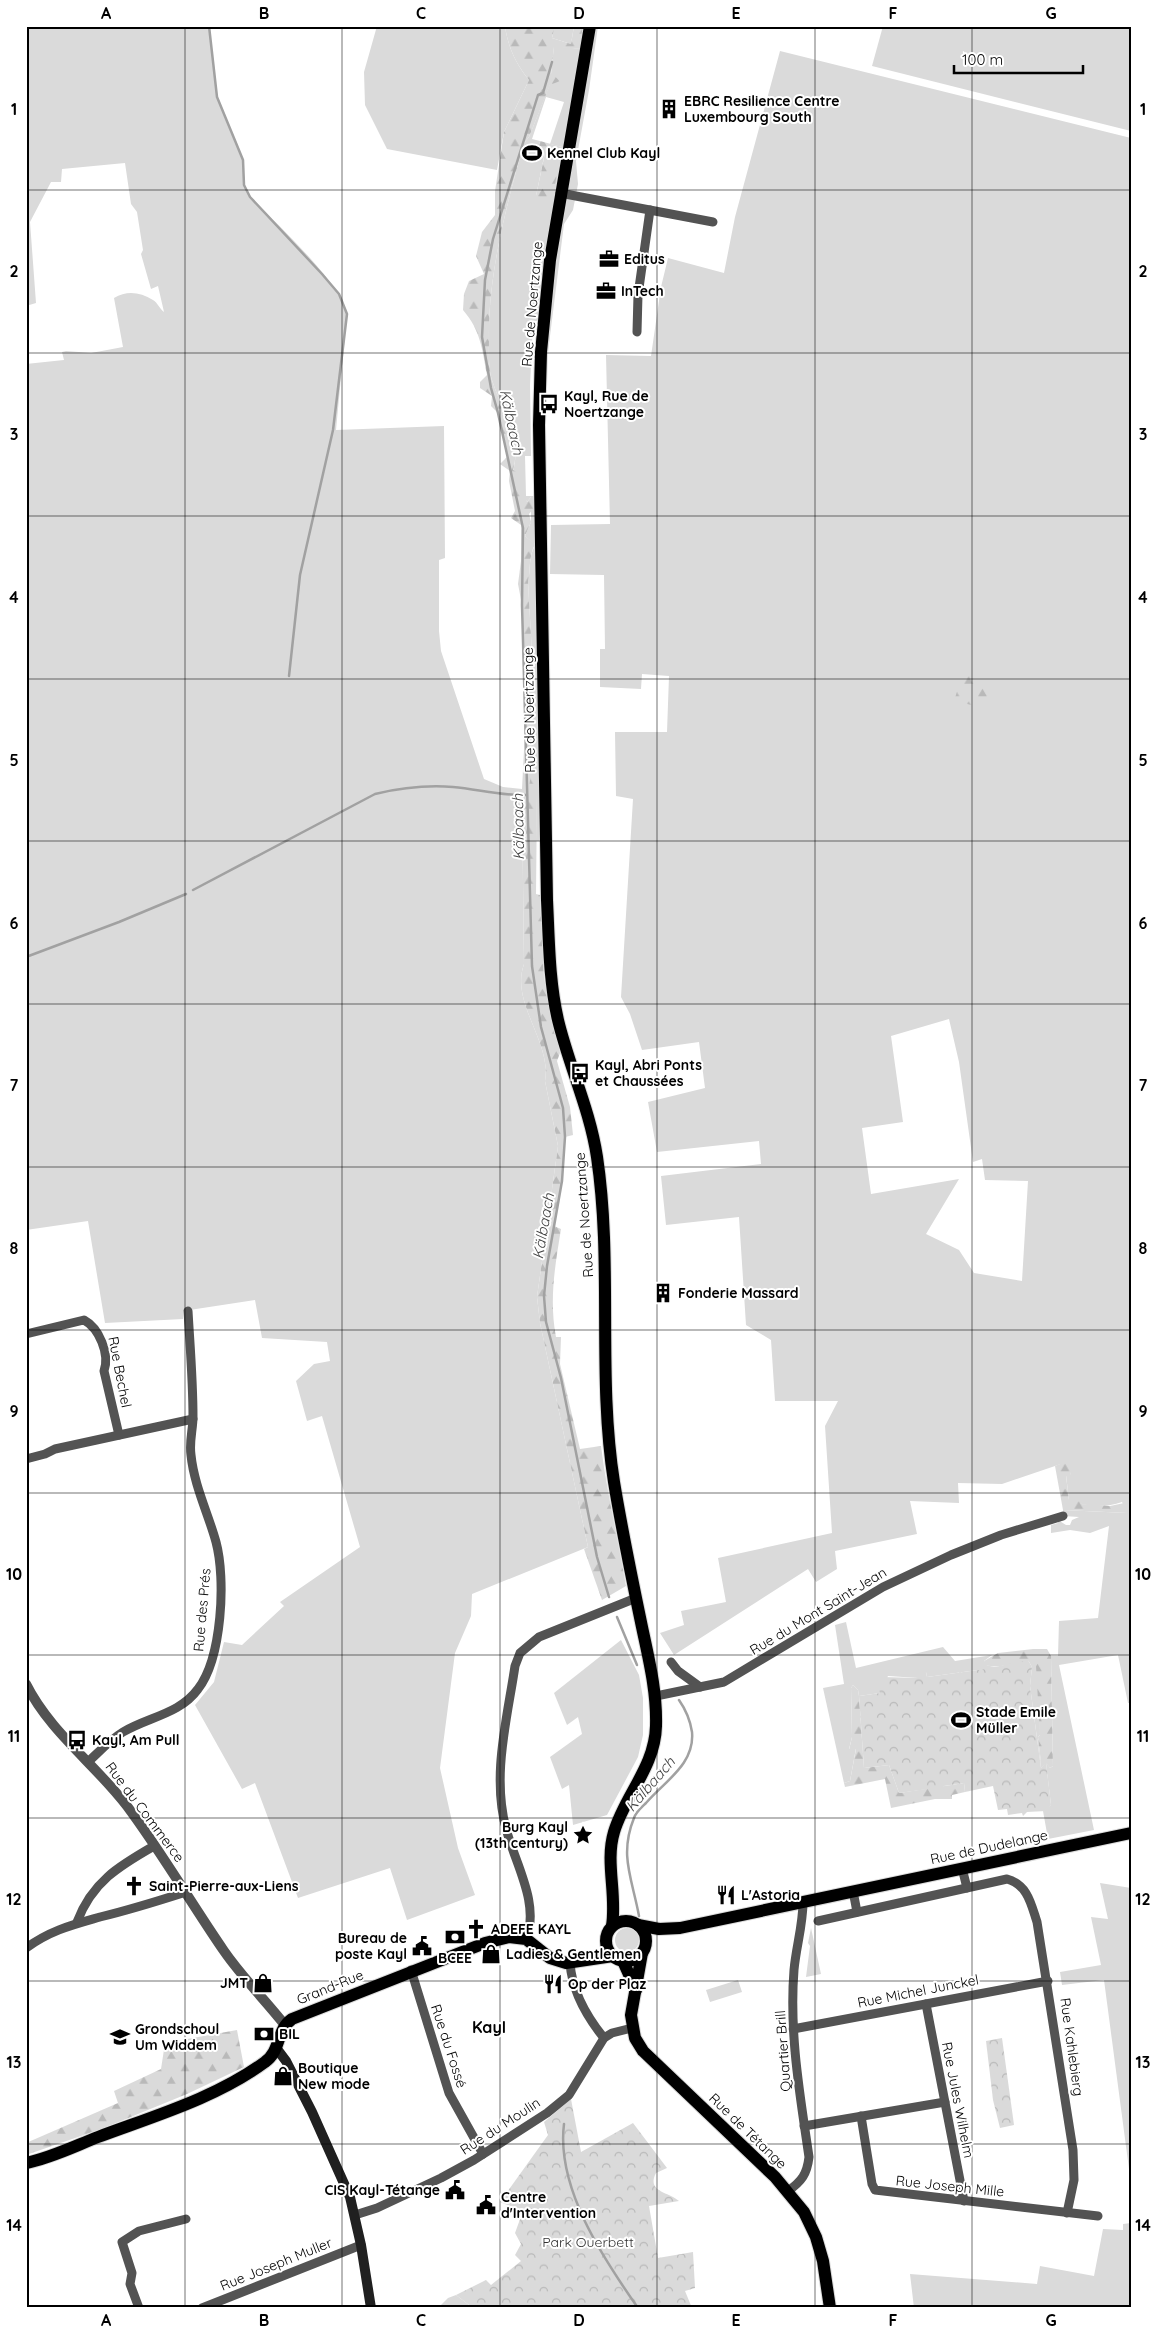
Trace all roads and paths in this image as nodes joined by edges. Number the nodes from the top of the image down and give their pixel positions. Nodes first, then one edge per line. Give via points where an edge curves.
1 (590, 26) edge
2 (560, 193) junction
3 (650, 210) junction
4 (713, 222) dead end
5 (637, 332) dead end
6 (188, 1311) dead end
7 (26, 1334) edge
8 (193, 1419) junction
9 (119, 1435) junction
10 (26, 1459) edge
11 (1063, 1516) dead end
12 (636, 1598) junction
13 (671, 1662) dead end
14 (26, 1684) edge
15 (700, 1687) junction
16 (656, 1696) junction
17 (89, 1761) junction
18 (1131, 1833) edge
19 (154, 1846) junction
20 (962, 1868) junction
21 (967, 1888) junction
22 (614, 1890) junction
23 (854, 1891) junction
24 (186, 1892) junction
25 (803, 1902) junction
26 (858, 1912) junction
27 (818, 1920) dead end
28 (77, 1922) junction
29 (635, 1923) junction
30 (612, 1926) junction
31 (680, 1928) junction
32 (526, 1939) junction
33 (606, 1940) junction
34 (26, 1948) edge
35 (644, 1949) junction
36 (618, 1959) junction
37 (577, 1962) junction
38 (411, 1970) junction
39 (1048, 1980) junction
40 (636, 1990) junction
41 (926, 2004) junction
42 (284, 2024) junction
43 (632, 2028) junction
44 (793, 2029) junction
45 (604, 2038) junction
46 (277, 2049) junction
47 (945, 2102) junction
48 (861, 2116) junction
49 (804, 2126) junction
50 (483, 2154) junction
51 (26, 2163) edge
52 (788, 2191) junction
53 (964, 2201) junction
54 (1067, 2213) junction
55 (354, 2214) junction
56 (1098, 2216) dead end
57 (186, 2219) dead end
58 (361, 2245) junction
59 (139, 2308) edge
60 (202, 2308) edge
61 (371, 2308) edge
62 (830, 2308) edge

1 - 2 main road, Rue de Noertzange
2 - 3 street
2 - 12 main road, Rue de Noertzange via 543,321 539,425 547,909 558,1020 597,1155 603,1227 609,1434 615,1486
3 - 4 street
3 - 5 street via 638,295
6 - 8 street, Rue des Prés
7 - 9 street, Rue Bechel via 84,1320 94,1326 106,1364 104,1371
8 - 9 street
8 - 17 street, Rue des Prés via 190,1452 193,1470 216,1542 222,1582 215,1648 209,1670 198,1690 186,1702 122,1733
9 - 10 street
11 - 15 street, Rue du Mont Saint-Jean via 951,1555 884,1587 740,1674 724,1682
12 - 16 main road, Rue de Noertzange
12 - 32 street via 539,1637 520,1653 515,1666 500,1769 500,1792 507,1834 527,1896 530,1920
13 - 15 street
14 - 17 street, Rue du Commerce via 49,1721
15 - 16 street, Rue du Mont Saint-Jean
16 - 22 main road, Rue de Noertzange via 656,1728 648,1763 614,1834 611,1852
17 - 19 street, Rue du Commerce via 122,1800
18 - 20 main road, Rue de Dudelange
19 - 24 street, Rue du Commerce
19 - 28 street via 103,1879 84,1901
20 - 21 street
20 - 23 main road, Rue de Dudelange
21 - 26 street
21 - 39 street, Rue Kahlebierg via 1007,1879 1024,1888 1037,1922
22 - 29 main road
22 - 30 main road, Rue de Noertzange
23 - 25 main road, Rue de Dudelange
23 - 26 street
24 - 28 street
24 - 42 street, Rue du Commerce via 224,1952
25 - 31 main road, Rue de Dudelange
25 - 44 street, Quartier Brill via 794,1970
26 - 27 street
28 - 34 street via 40,1938
29 - 30 main road via 625,1921
29 - 31 main road, Rue de Dudelange
29 - 35 main road via 643,1931
30 - 33 main road
31 - 35 main road, Rue de Dudelange via 660,1936
32 - 37 main road via 550,1958
32 - 38 main road, Grand-Rue via 509,1937 485,1943
33 - 36 main road via 609,1952
33 - 37 main road
35 - 36 main road via 630,1961
35 - 40 main road, Rue de Tétange
36 - 37 main road
36 - 40 main road
37 - 45 street via 574,1987
38 - 42 main road, Grand-Rue
38 - 50 street, Rue du Fossé via 449,2093
39 - 41 street, Rue Michel Junckel
39 - 54 street, Rue Kahlebierg via 1073,2150 1074,2180
40 - 43 main road, Rue de Tétange
41 - 44 street, Rue Michel Junckel
41 - 47 street, Rue Jules Wilhelm
42 - 46 main road
43 - 45 street via 612,2032
43 - 52 main road, Rue de Tétange via 642,2051
44 - 49 street, Quartier Brill
45 - 50 street, Rue du Moulin via 569,2095
46 - 51 main road via 254,2070 205,2096
46 - 55 main road via 331,2152
47 - 48 street
47 - 53 street, Rue Jules Wilhelm
48 - 49 street
48 - 53 street, Rue Joseph Mille via 875,2190
49 - 52 street, Quartier Brill via 807,2170 801,2181
50 - 55 street, Rue du Moulin via 393,2201
52 - 62 main road, Rue de Tétange via 804,2212 816,2237
53 - 54 street, Rue Joseph Mille
54 - 56 street, Rue Joseph Mille
55 - 58 main road
57 - 59 street via 139,2231 122,2242 132,2273 130,2284
58 - 60 street, Rue Joseph Muller
58 - 61 main road

